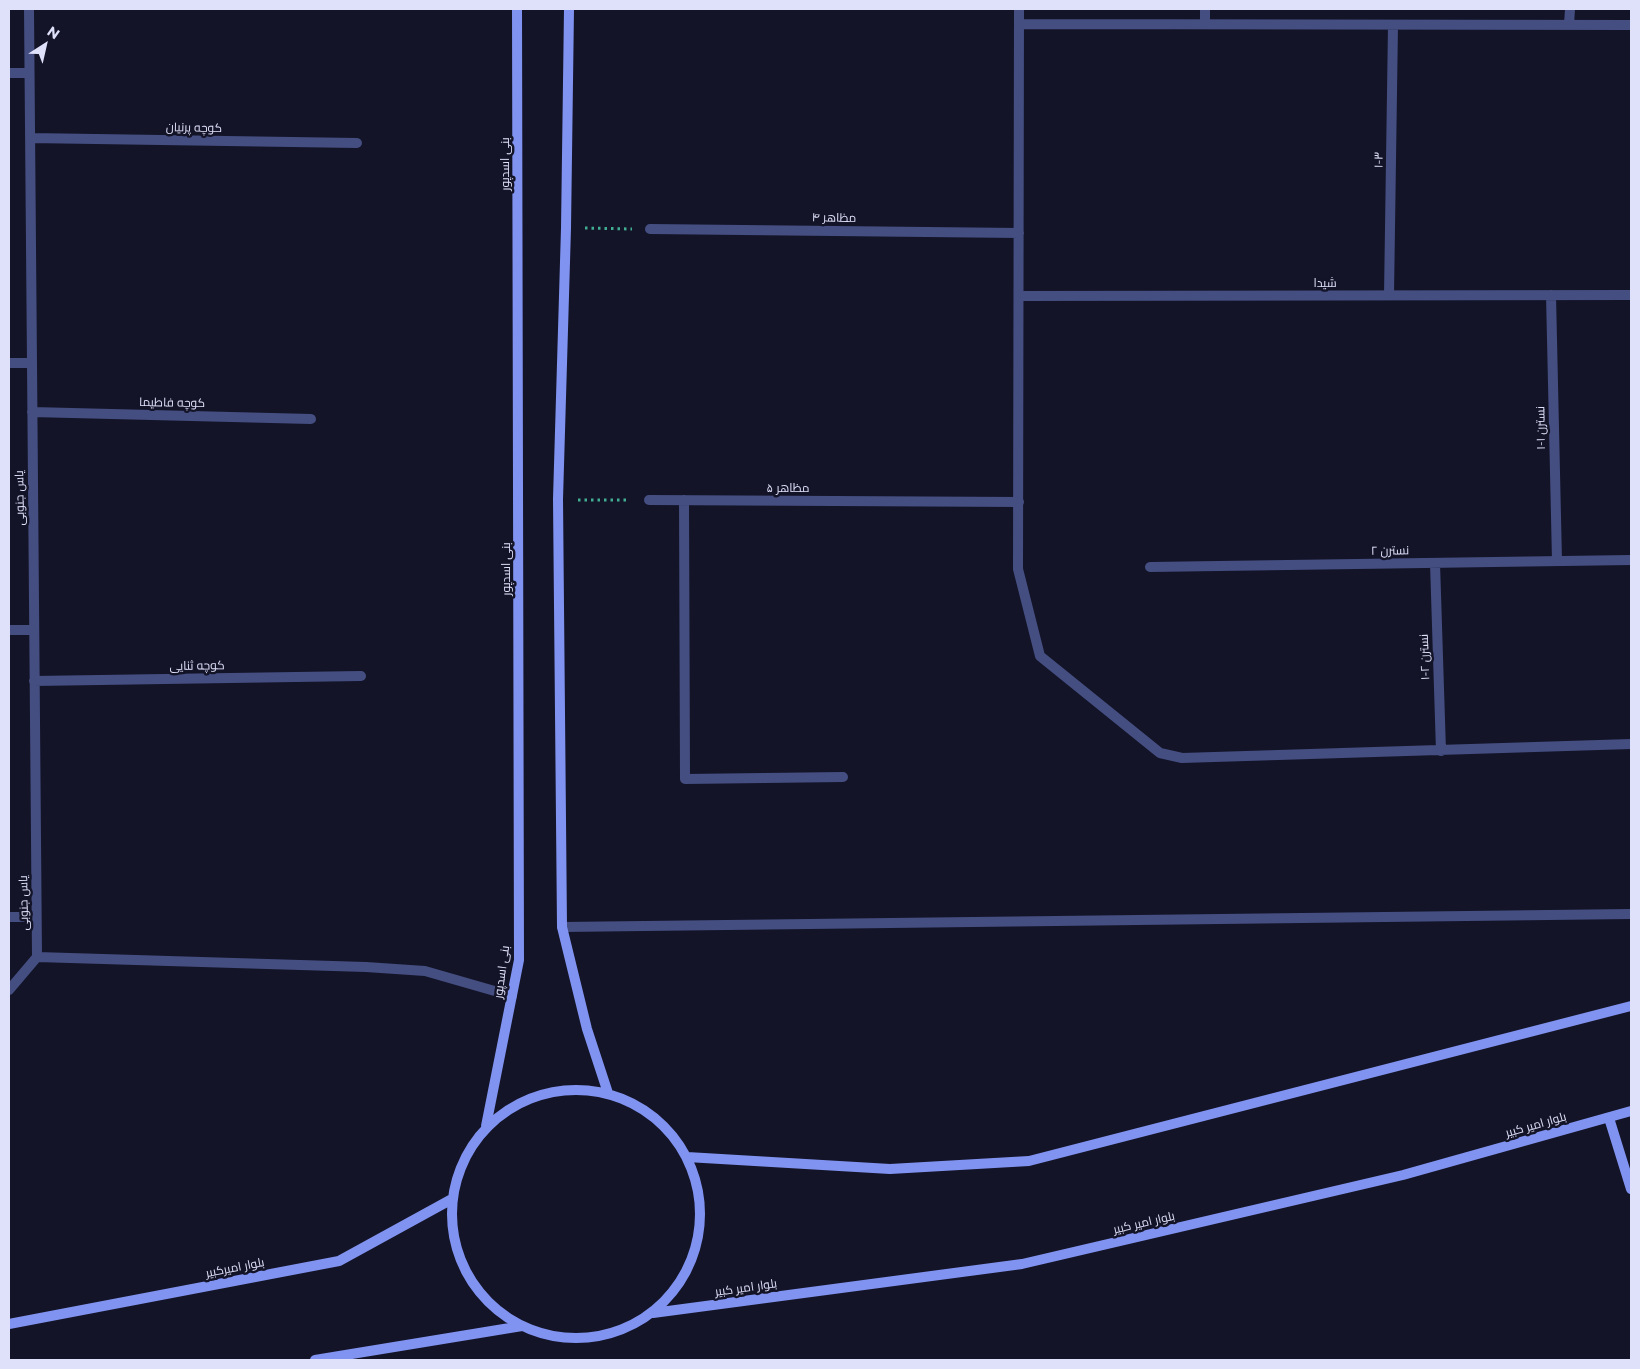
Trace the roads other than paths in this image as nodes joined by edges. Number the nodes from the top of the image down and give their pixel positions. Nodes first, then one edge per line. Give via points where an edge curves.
1 (29, 9) edge
2 (517, 9) edge
3 (569, 9) edge
4 (1019, 9) edge
5 (1205, 9) edge
6 (1570, 9) edge
7 (1019, 24) junction
8 (1204, 24) junction
9 (1394, 25) junction
10 (1569, 25) junction
11 (1631, 25) edge
12 (9, 73) edge
13 (29, 73) junction
14 (30, 138) junction
15 (357, 143) dead end
16 (650, 229) road end
17 (1019, 233) junction
18 (1389, 295) junction
19 (1551, 295) junction
20 (1631, 295) edge
21 (1019, 296) junction
22 (9, 363) edge
23 (32, 363) junction
24 (32, 412) junction
25 (311, 418) dead end
26 (649, 500) road end
27 (684, 500) junction
28 (1019, 502) junction
29 (1631, 560) edge
30 (1556, 562) junction
31 (1435, 563) junction
32 (1150, 567) dead end
33 (9, 630) edge
34 (34, 630) junction
35 (361, 676) dead end
36 (34, 681) junction
37 (1631, 744) edge
38 (1441, 751) junction
39 (843, 777) dead end
40 (1631, 914) edge
41 (9, 917) edge
42 (36, 917) junction
43 (562, 927) junction
44 (37, 957) junction
45 (9, 990) edge
46 (512, 996) junction
47 (1631, 1006) edge
48 (608, 1093) junction
49 (1631, 1111) edge
50 (1609, 1118) junction
51 (486, 1126) junction
52 (687, 1157) junction
53 (1631, 1189) edge
54 (452, 1199) junction
55 (653, 1313) junction
56 (9, 1324) edge
57 (522, 1326) junction
58 (315, 1360) edge

1 - 13 street, یاس جنوبی
2 - 46 main road, بنی اسدپور via 519,960
3 - 43 main road via 558,500
4 - 7 street
5 - 8 street
6 - 10 street
7 - 8 street
7 - 17 street
8 - 9 street
9 - 10 street
9 - 18 street, ۱-۳
10 - 11 street
12 - 13 street
13 - 14 street, یاس جنوبی
14 - 15 street, کوچه پرنیان
14 - 23 street, یاس جنوبی
16 - 17 street, مظاهر ۴
17 - 21 street
18 - 19 street, شیدا
18 - 21 street, شیدا
19 - 20 street, شیدا
19 - 30 street, نسترن ۱-۱
21 - 28 street
22 - 23 street
23 - 24 street, یاس جنوبی
24 - 25 street, کوچه فاطیما
24 - 34 street, یاس جنوبی
26 - 27 street, مظاهر ۵
27 - 28 street, مظاهر ۵
27 - 39 street via 685,779
28 - 38 street via 1018,569 1040,656 1160,752 1182,758
29 - 30 street, نسترن ۲
30 - 31 street, نسترن ۲
31 - 32 street, نسترن ۲
31 - 38 street, نسترن ۲-۱
33 - 34 street
34 - 36 street, یاس جنوبی
35 - 36 street, کوچه ثنایی
36 - 42 street, یاس جنوبی
37 - 38 street
40 - 43 street
41 - 42 street
42 - 44 street, یاس جنوبی
43 - 48 main road via 587,1029
44 - 45 street
44 - 46 street via 425,971
46 - 51 main road, بنی اسدپور
47 - 52 main road via 1030,1160 890,1169
48 - 51 main road via 564,1089 522,1101
48 - 52 main road via 640,1107 667,1129
49 - 50 main road, بلوار امیر کبیر
50 - 53 main road
50 - 55 main road, بلوار امیر کبیر via 1403,1175 1022,1264
51 - 54 main road via 463,1160
52 - 55 main road via 700,1198 698,1241 682,1281
54 - 56 main road, بلوار امیرکبیر via 339,1261
54 - 57 main road via 453,1238 466,1274 490,1304
55 - 57 main road via 612,1333 566,1338
57 - 58 main road

